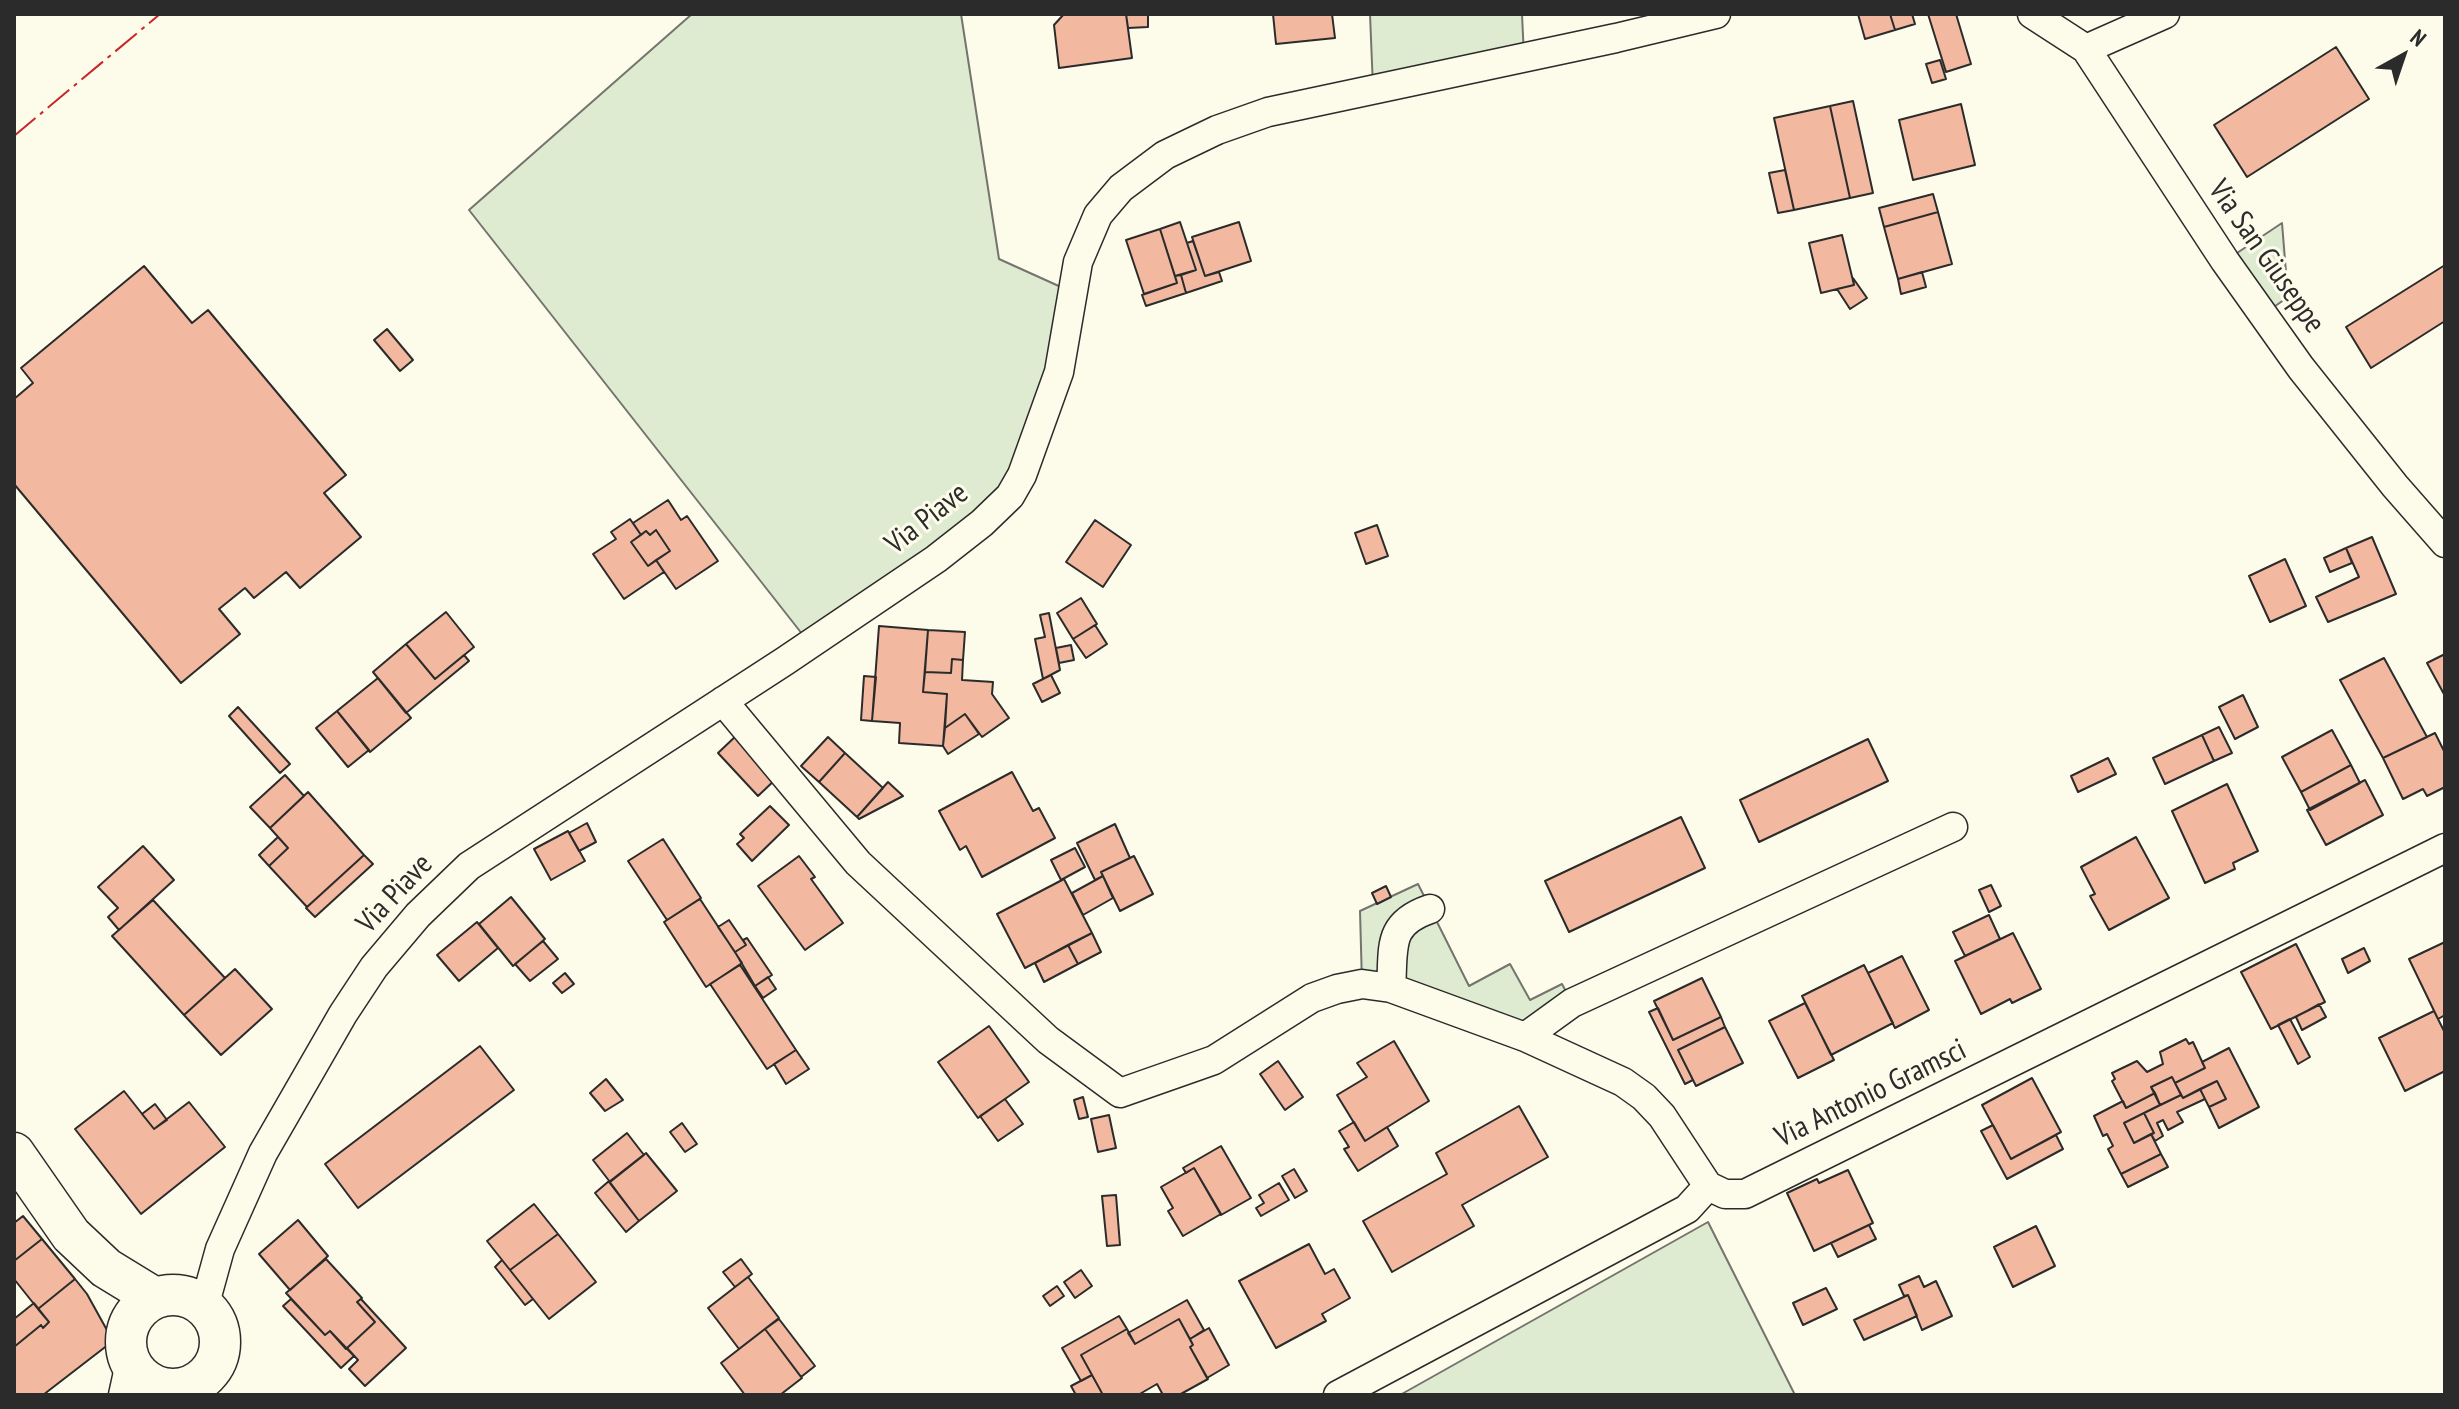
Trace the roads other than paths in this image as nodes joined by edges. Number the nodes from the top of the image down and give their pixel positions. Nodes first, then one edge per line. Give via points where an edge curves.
1 (1716, 14) edge
2 (2032, 14) edge
3 (2165, 14) edge
4 (2086, 49) junction
5 (2445, 543) edge
6 (723, 701) junction
7 (1953, 827) dead end
8 (2445, 848) edge
9 (1430, 909) dead end
10 (1391, 988) junction
11 (1525, 1037) junction
12 (14, 1153) edge
13 (1708, 1186) junction
14 (106, 1268) junction
15 (181, 1300) junction
16 (127, 1363) edge
17 (191, 1388) edge
18 (1338, 1395) edge

1 - 6 street, Via Piave via 1301,103 1217,130 1165,155 1121,188 1098,215 1078,262 1059,372 1010,496 936,559
2 - 4 street, Via San Giuseppe
3 - 4 street
4 - 5 street, Via San Giuseppe via 2301,368
6 - 10 street via 858,863 1048,1040 1120,1093 1214,1060 1312,998 1362,984
6 - 15 street, Via Piave via 469,866 418,915 374,967 322,1049 257,1165 220,1249
7 - 11 street via 1572,1003
8 - 13 street, Via Antonio Gramsci via 1745,1194 1725,1194
9 - 10 street via 1411,915 1395,933
10 - 11 street
11 - 13 street via 1644,1097
12 - 14 street via 71,1235
13 - 18 street via 1687,1209
14 - 15 street
14 - 16 street
15 - 16 street via 143,1306 133,1317
15 - 17 street via 214,1318 220,1334 220,1350
16 - 17 street via 150,1384

